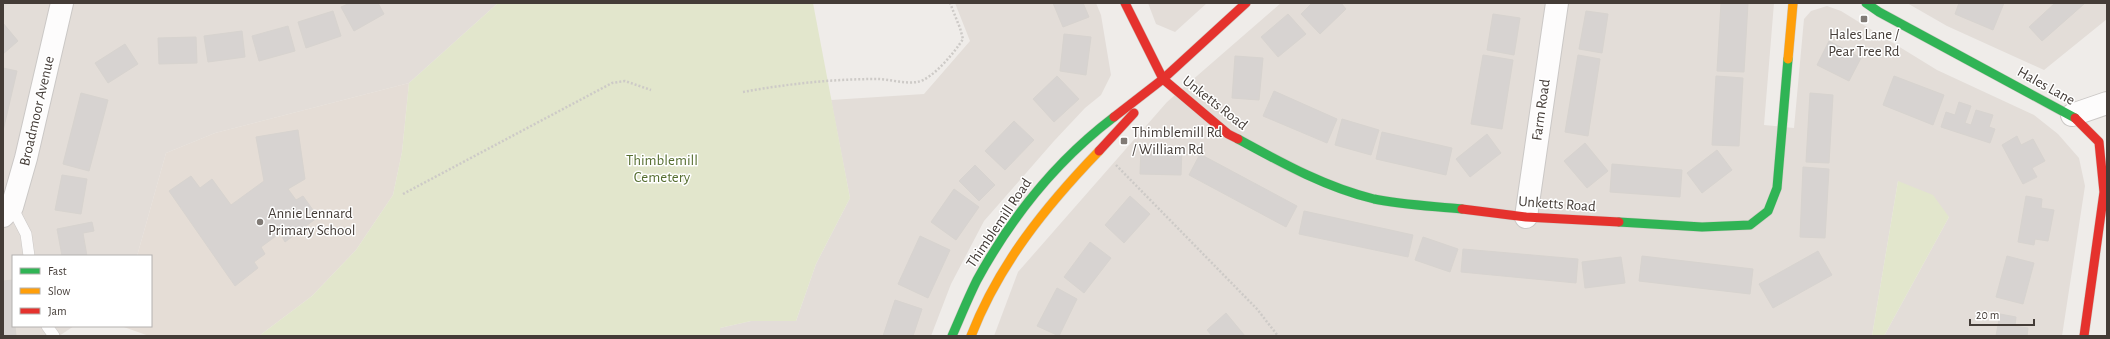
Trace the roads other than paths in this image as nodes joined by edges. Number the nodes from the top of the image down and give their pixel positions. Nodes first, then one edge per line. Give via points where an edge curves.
1 (62, 3) edge
2 (1125, 3) edge
3 (1246, 3) edge
4 (1557, 3) edge
5 (1793, 3) edge
6 (1866, 3) edge
7 (1163, 79) junction
8 (2107, 103) edge
9 (2072, 115) junction
10 (2103, 138) edge
11 (7, 212) edge
12 (1526, 217) junction
13 (29, 255) edge
14 (48, 327) edge
15 (54, 336) edge
16 (952, 336) edge
17 (971, 336) edge
18 (2084, 336) edge

1 - 11 street, Broadmoor Avenue via 26,158
2 - 7 street
3 - 7 street, Thimblemill Road
4 - 12 street, Farm Road
5 - 12 street, Unketts Road via 1777,188 1768,211 1750,225 1702,227
6 - 9 street, Hales Lane
7 - 12 street, Unketts Road via 1228,134 1324,183 1375,199
7 - 16 street, Thimblemill Road via 1089,136 1042,182 1006,231 980,274
7 - 17 street, Thimblemill Road via 1114,136 1054,199 1023,239 991,292
8 - 9 street
9 - 10 street, Hales Lane
10 - 18 street, Hales Lane via 2104,192
11 - 13 lane via 26,234
14 - 15 lane

